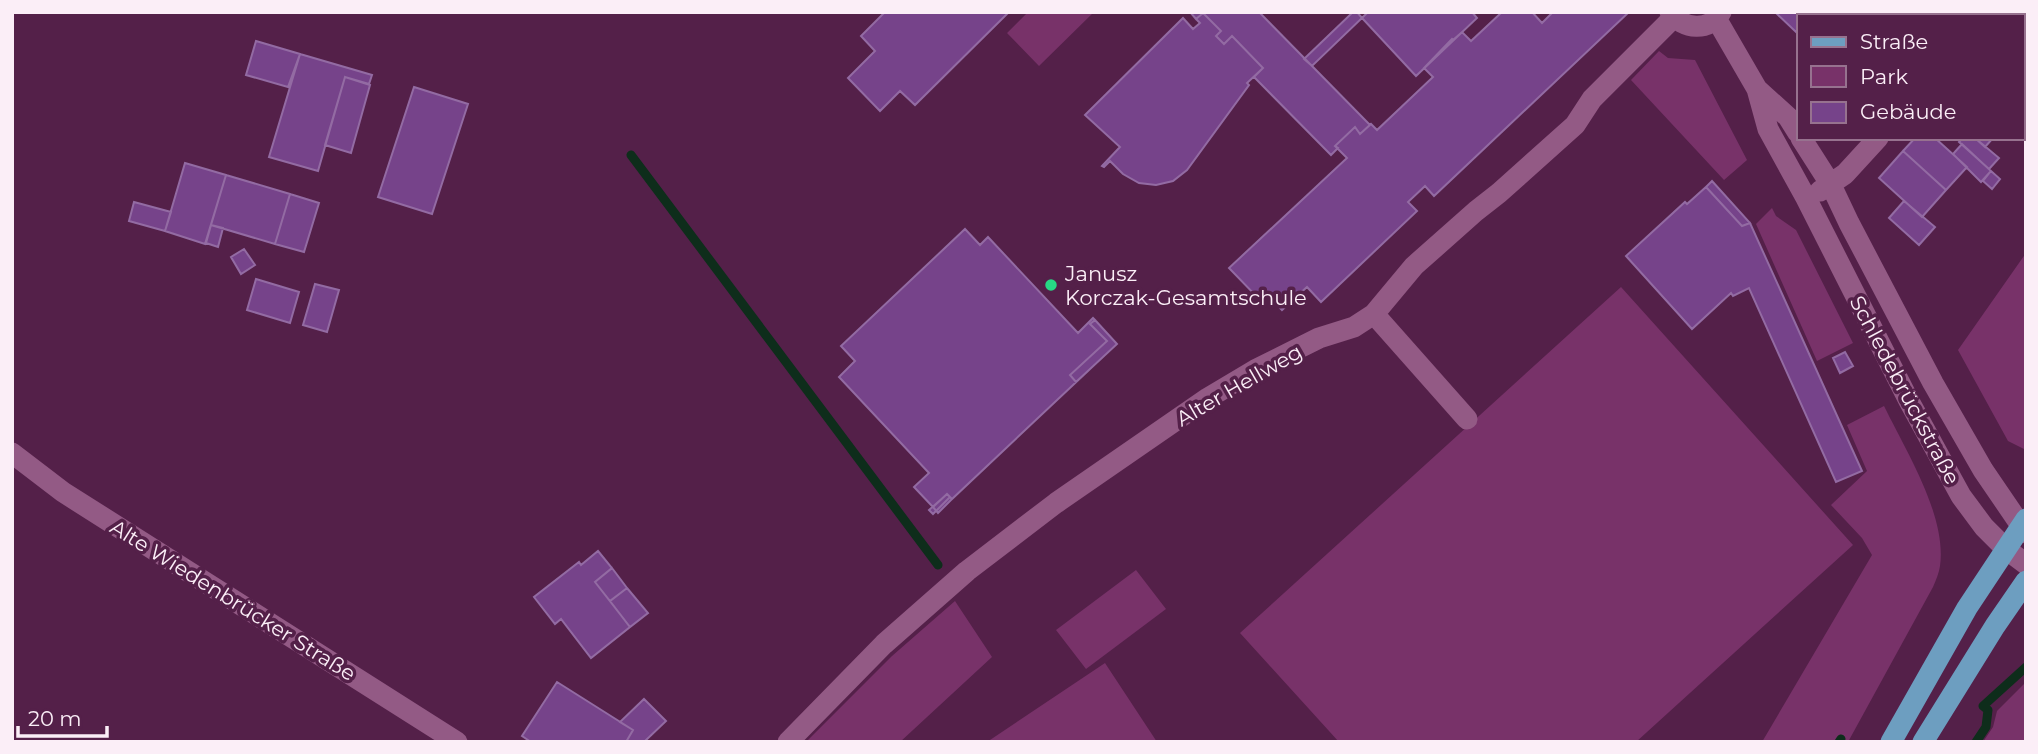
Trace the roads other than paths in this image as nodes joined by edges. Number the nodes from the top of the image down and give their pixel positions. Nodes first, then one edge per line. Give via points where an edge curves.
1 (1672, 15) edge
2 (1719, 16) edge
3 (1757, 89) junction
4 (1797, 131) edge
5 (1802, 140) edge
6 (1876, 140) edge
7 (1831, 185) junction
8 (1806, 198) junction
9 (1374, 314) junction
10 (1467, 419) dead end
11 (12, 453) edge
12 (2024, 526) edge
13 (2006, 549) junction
14 (2026, 564) edge
15 (2026, 581) edge
16 (457, 742) edge
17 (788, 742) edge
18 (1891, 742) edge
19 (1923, 742) edge

1 - 2 street via 1690,26
1 - 9 street, Alter Hellweg via 1592,99 1575,125 1413,266
2 - 3 street, Schledebrückstraße
3 - 4 street, Schledebrückstraße
3 - 8 street, Schledebrückstraße via 1768,129
5 - 7 street, Schledebrückstraße
6 - 7 street
7 - 8 street
7 - 12 street, Schledebrückstraße via 1907,336 1983,470
8 - 13 street, Schledebrückstraße via 1961,496
9 - 10 street
9 - 17 street, Alter Hellweg via 1243,377 1056,503 967,571 884,644
11 - 16 street, Alte Wiedenbrücker Straße via 63,492
12 - 13 main road
13 - 14 street, Schledebrückstraße
13 - 18 main road
15 - 19 main road

